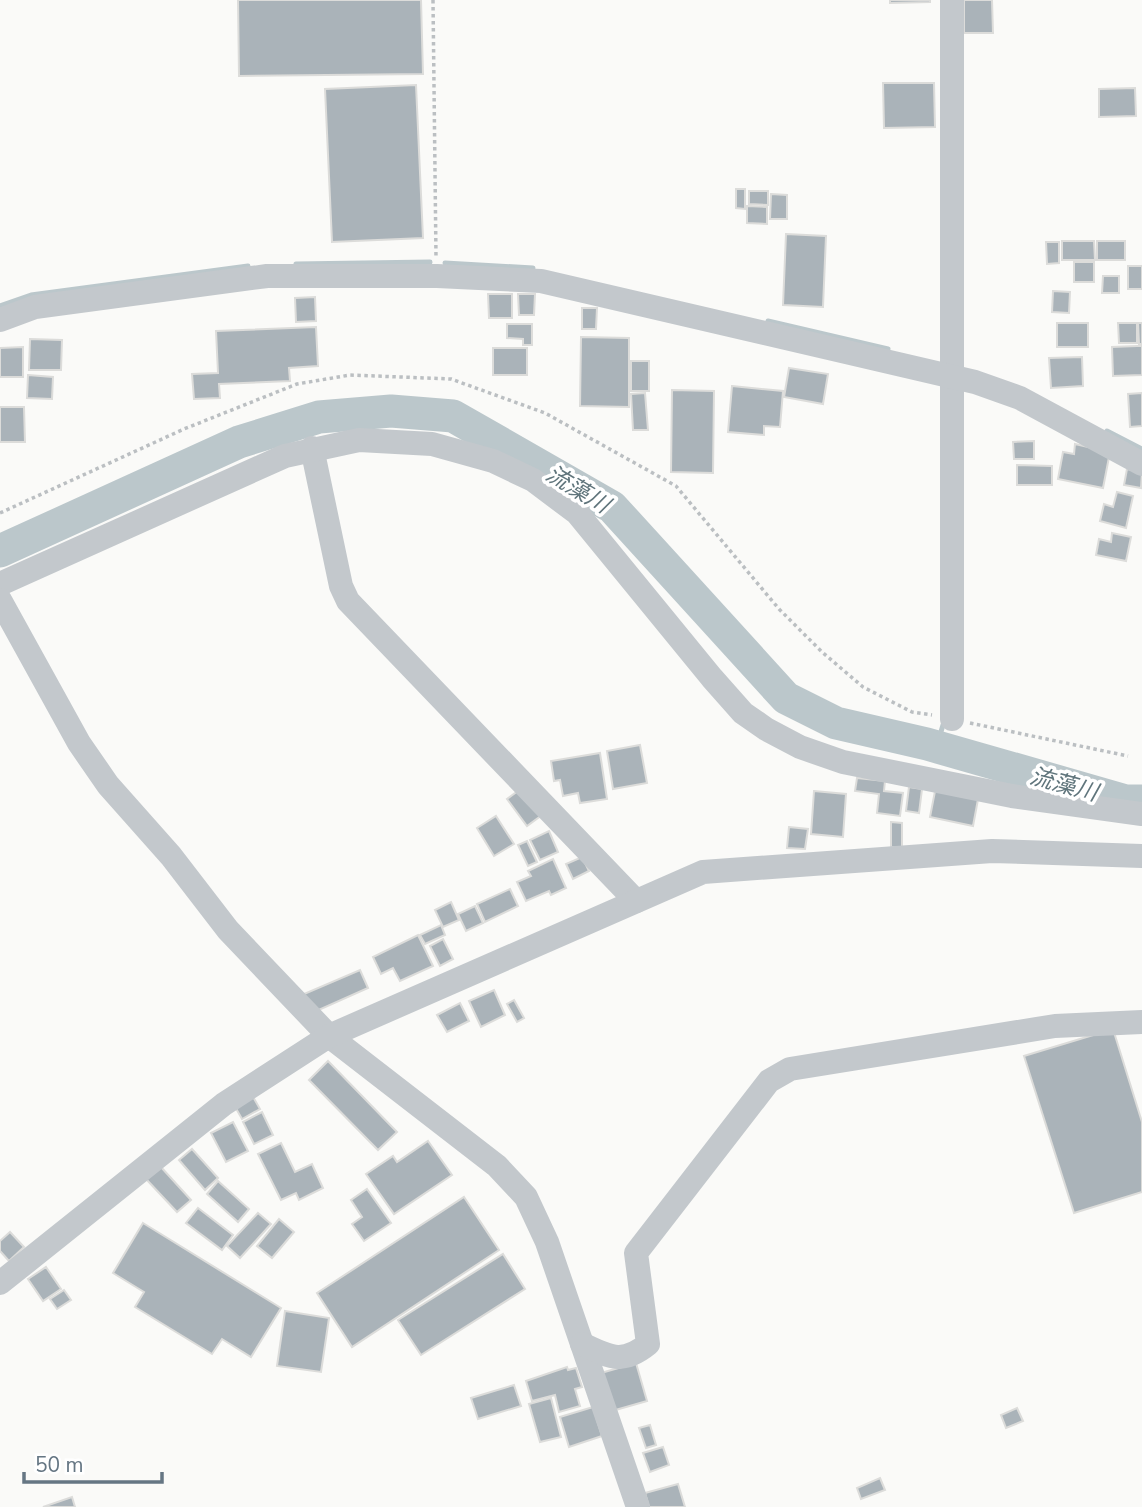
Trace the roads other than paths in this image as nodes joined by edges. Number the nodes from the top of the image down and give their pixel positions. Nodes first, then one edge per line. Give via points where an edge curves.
1 (952, 0) edge
2 (0, 320) edge
3 (952, 366) junction
4 (313, 448) junction
5 (1142, 464) edge
6 (0, 584) edge
7 (0, 600) edge
8 (953, 719) dead end
9 (1142, 814) edge
10 (1142, 856) edge
11 (636, 901) junction
12 (1142, 1021) edge
13 (329, 1036) junction
14 (0, 1283) edge
15 (582, 1344) junction
16 (638, 1507) edge

1 - 3 street
2 - 3 street via 35,307 267,276 541,281
3 - 5 street
3 - 8 street
4 - 6 street via 285,456
4 - 9 street via 359,440 432,444 493,461 533,480 577,513 743,713 800,747 844,762 1012,796
4 - 11 street via 348,601
7 - 13 street via 79,743 108,785 228,930
10 - 11 street via 992,851 694,876
11 - 13 street
12 - 15 street via 1055,1026 790,1069 769,1081 636,1253 648,1344 632,1356 611,1357
13 - 14 street via 224,1104
13 - 15 street via 497,1166 526,1197 547,1242
15 - 16 street

